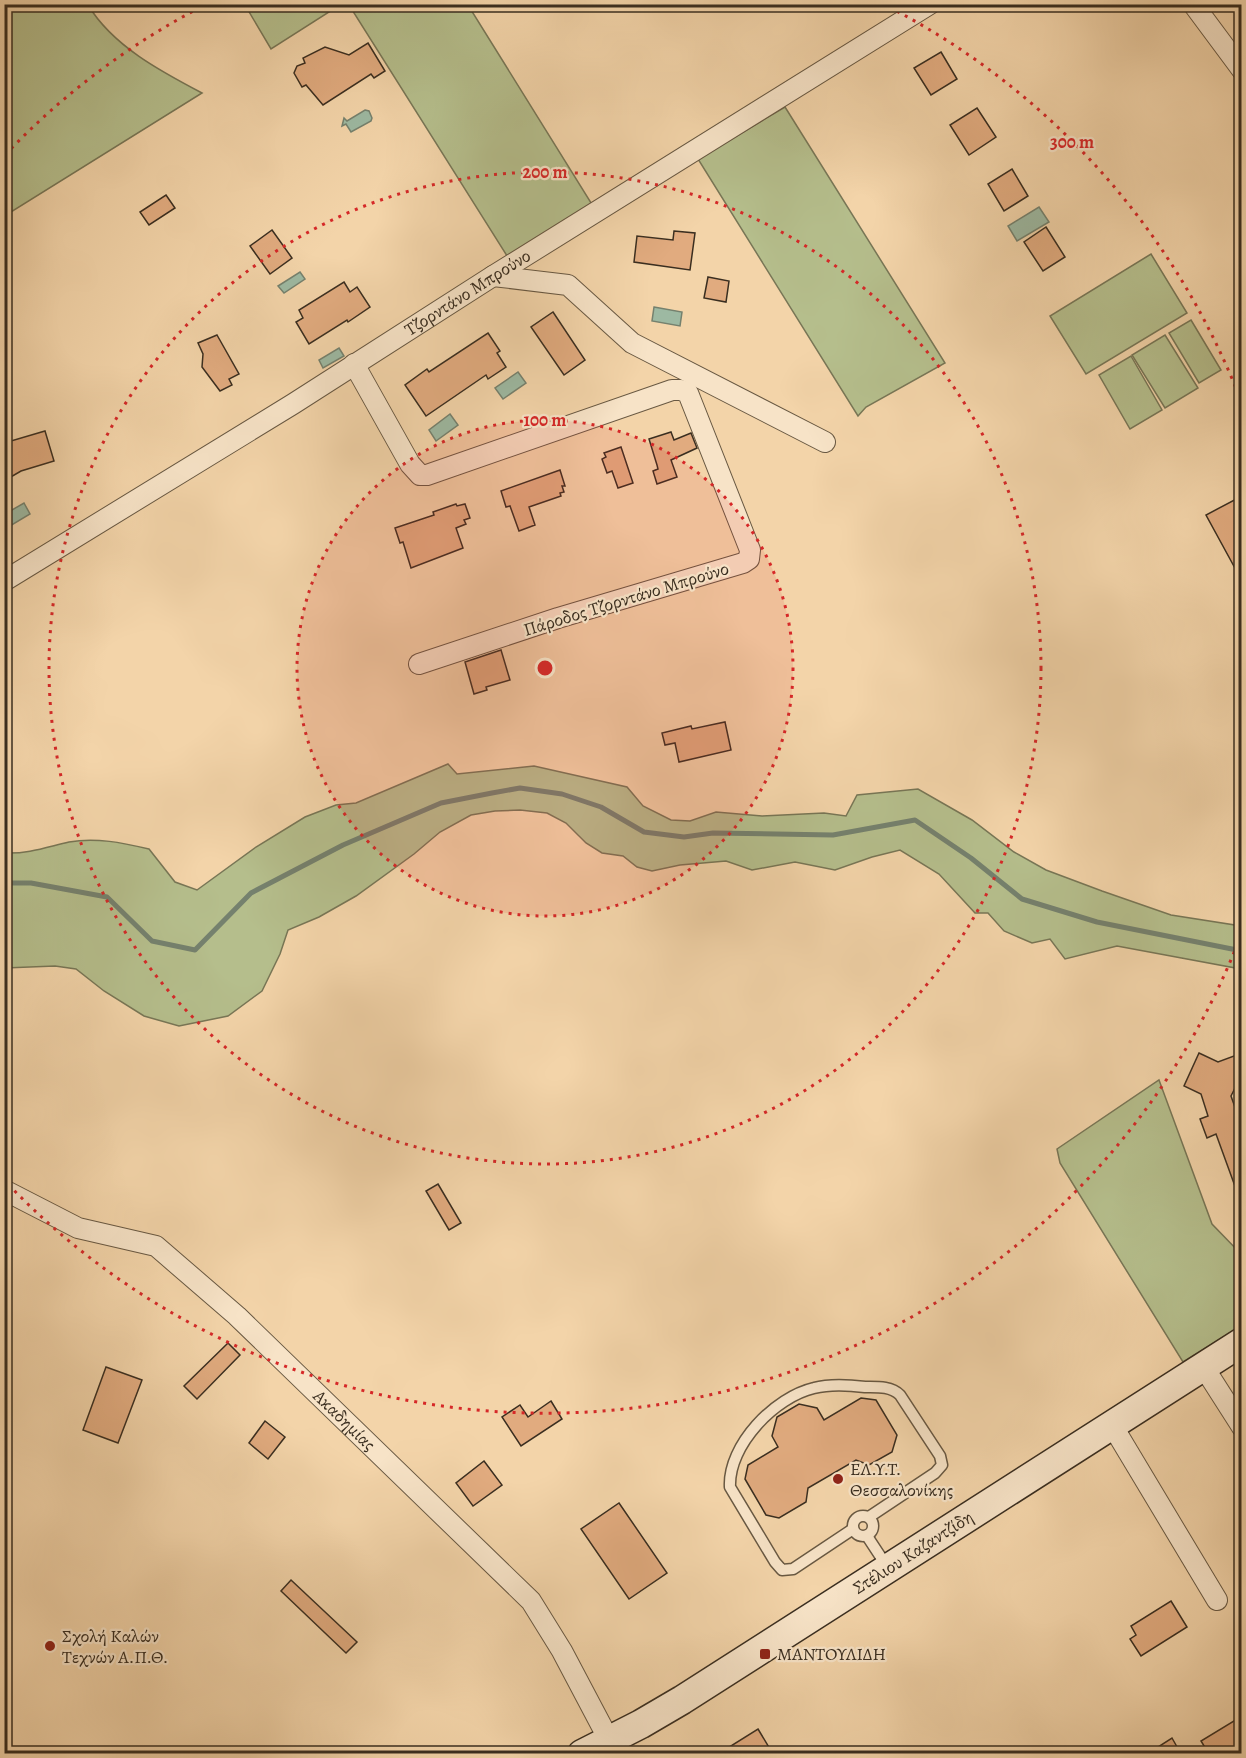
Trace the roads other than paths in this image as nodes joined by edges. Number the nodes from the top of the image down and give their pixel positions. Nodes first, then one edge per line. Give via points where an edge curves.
1 (930, 4) edge
2 (1193, 4) edge
3 (1242, 70) edge
4 (493, 276) junction
5 (354, 364) junction
6 (825, 442) dead end
7 (4, 581) edge
8 (419, 664) dead end
9 (4, 1190) edge
10 (1242, 1342) edge
11 (1203, 1366) junction
12 (1112, 1425) junction
13 (1242, 1427) edge
14 (869, 1517) junction
15 (853, 1529) junction
16 (867, 1536) junction
17 (889, 1568) junction
18 (1217, 1600) dead end
19 (612, 1747) edge
20 (582, 1754) edge

1 - 4 street, Τζορντάνο Μπρούνο
2 - 3 street
4 - 5 street, Τζορντάνο Μπρούνο
4 - 6 street via 568,285 632,343
5 - 7 street, Τζορντάνο Μπρούνο
5 - 8 street, Πάροδος Τζορντάνο Μπρούνο via 420,475 672,390 685,391 750,550 749,559 743,563
9 - 19 street, Ακαδημίας via 78,1228 156,1246 237,1316 531,1601
10 - 11 main road, Στέλιου Καζαντζίδη
11 - 12 main road, Στέλιου Καζαντζίδη
11 - 13 street
12 - 17 main road, Στέλιου Καζαντζίδη
12 - 18 street
14 - 15 lane via 857,1518
14 - 15 lane via 942,1465 900,1395 884,1388 814,1388 775,1408 740,1447 729,1479 774,1562 782,1570 793,1569
14 - 16 lane via 873,1529
15 - 16 lane via 859,1536
16 - 17 lane
17 - 19 main road, Στέλιου Καζαντζίδη
19 - 20 main road, Στέλιου Καζαντζίδη

